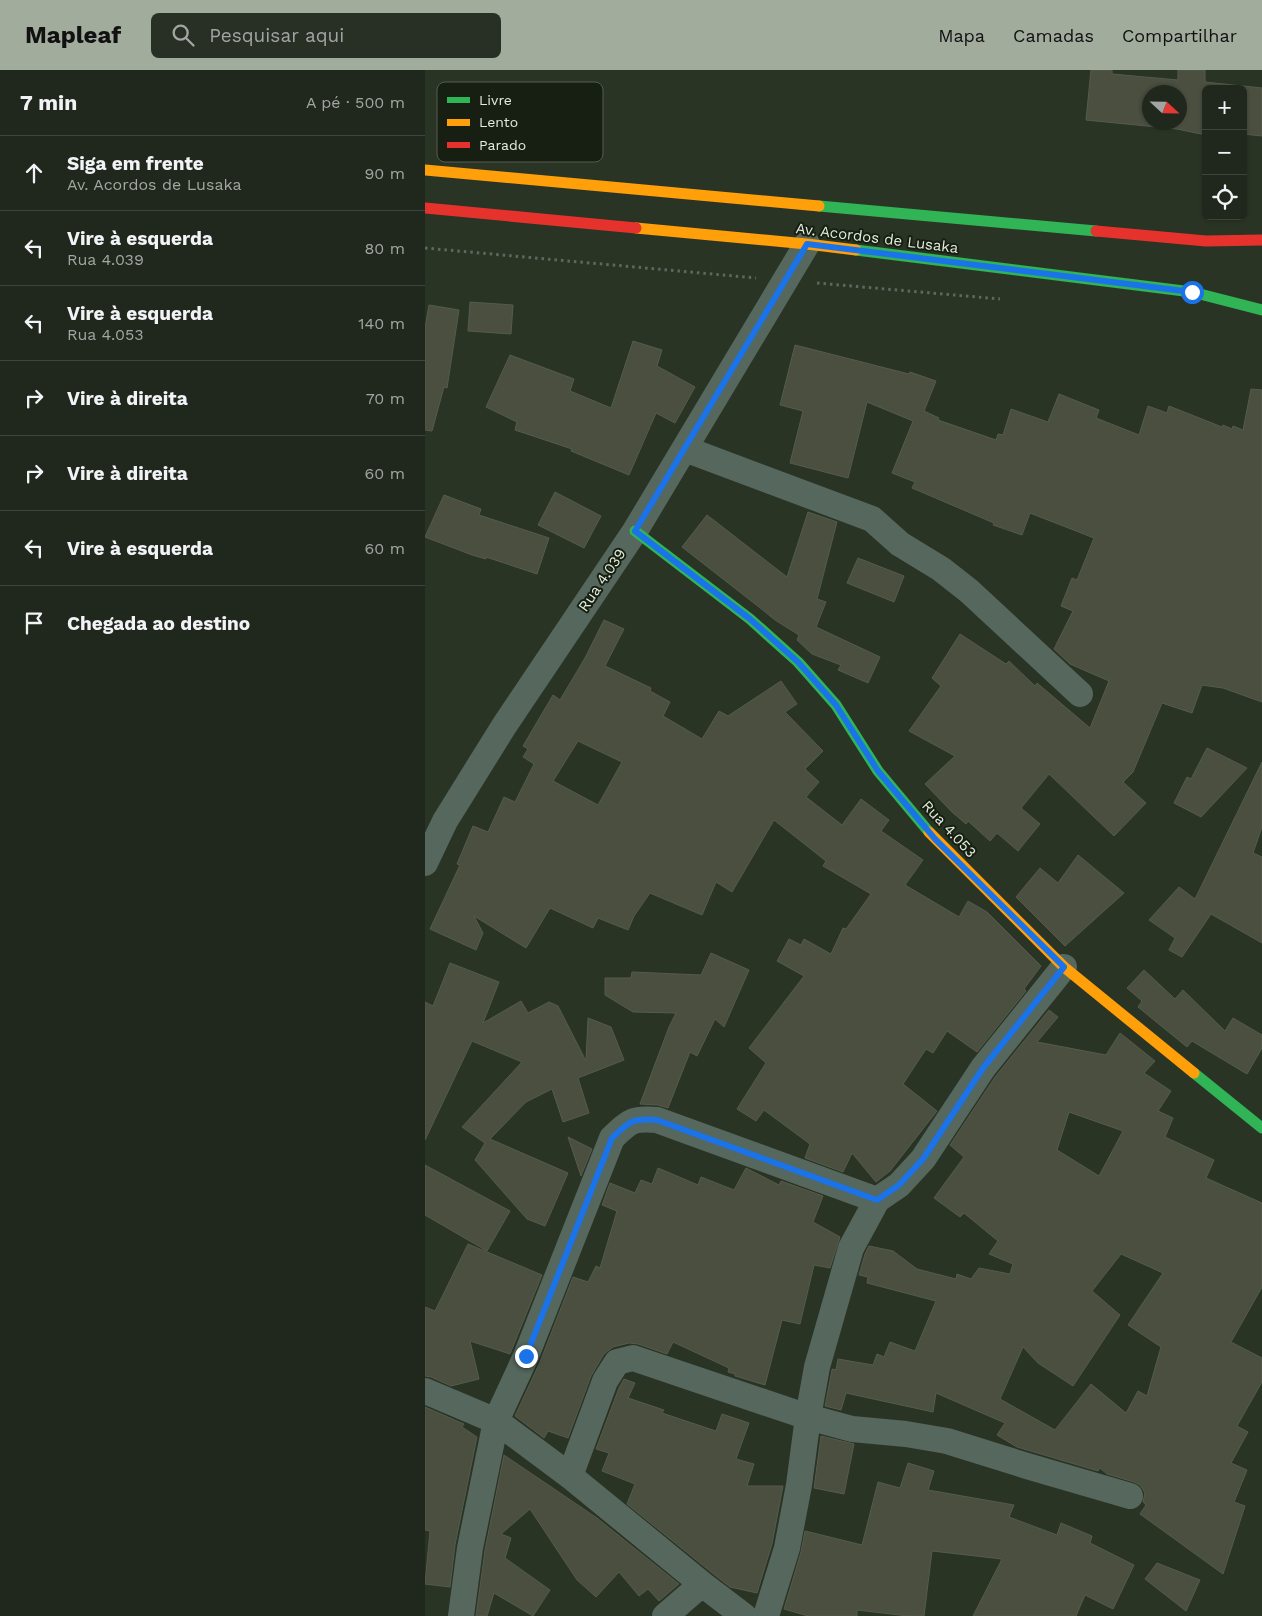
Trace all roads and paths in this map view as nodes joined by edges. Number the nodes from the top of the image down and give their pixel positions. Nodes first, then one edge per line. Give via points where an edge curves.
1 (425, 170) edge
2 (425, 208) edge
3 (1262, 240) edge
4 (807, 244) junction
5 (425, 248) edge
6 (785, 281) junction
7 (1010, 300) dead end
8 (1262, 310) edge
9 (685, 449) junction
10 (635, 531) junction
11 (1080, 694) dead end
12 (425, 863) edge
13 (1064, 967) junction
14 (1262, 1128) edge
15 (877, 1200) junction
16 (425, 1391) edge
17 (808, 1417) junction
18 (496, 1421) junction
19 (570, 1476) junction
20 (1130, 1496) dead end
21 (702, 1584) junction
22 (461, 1616) edge
23 (665, 1616) edge
24 (744, 1616) edge
25 (766, 1616) edge

1 - 3 main road, Av. Acordos de Lusaka via 1207,242
2 - 4 main road, Av. Acordos de Lusaka
4 - 6 street, Rua 4.039
4 - 8 main road, Av. Acordos de Lusaka via 1192,292
5 - 6 path
6 - 7 path
6 - 9 street, Rua 4.039
9 - 10 street, Rua 4.039
9 - 11 street via 872,519 899,544 941,569 969,591
10 - 12 street, Rua 4.039 via 504,726 445,822
10 - 13 main road, Rua 4.053 via 750,619 798,662 836,705 878,771 935,839
13 - 14 main road, Rua 4.053
13 - 15 street via 983,1068 923,1159 899,1185
15 - 17 street via 851,1248 817,1367
15 - 18 street via 657,1120 641,1118 628,1122 612,1138 526,1356
16 - 18 street
17 - 19 street via 633,1358 617,1362 605,1381
17 - 20 street via 851,1429 947,1441
17 - 25 street via 787,1548
18 - 19 street
18 - 22 street via 470,1548
19 - 21 street
21 - 23 street
21 - 24 street

